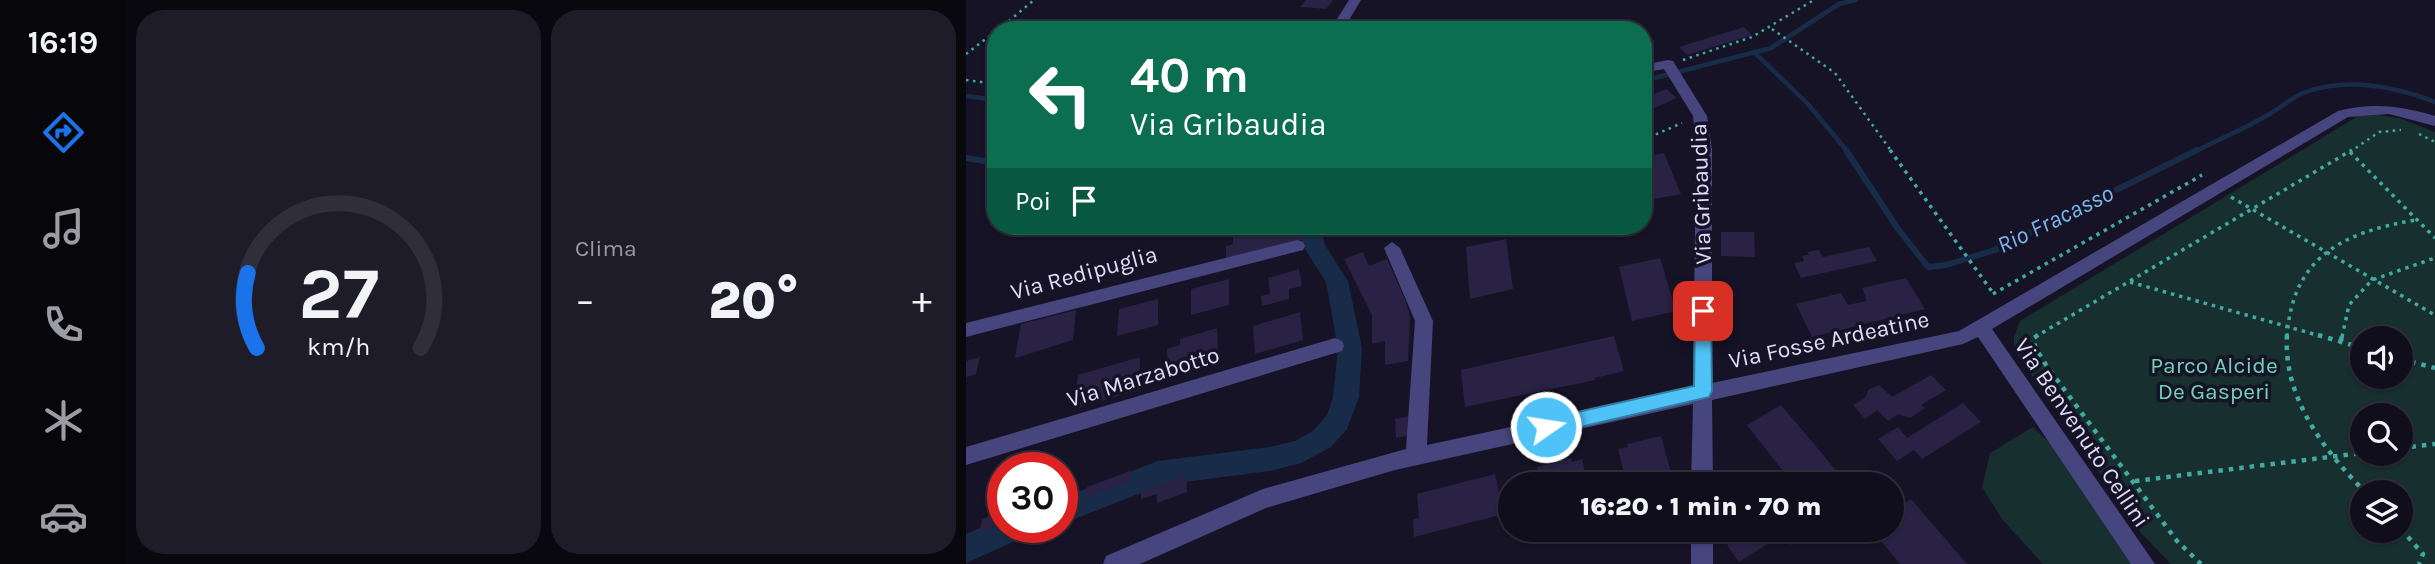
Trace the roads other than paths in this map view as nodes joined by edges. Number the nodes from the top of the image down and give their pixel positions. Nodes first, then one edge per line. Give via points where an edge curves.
1 (1355, 0) edge
2 (1342, 21) edge
3 (1652, 69) edge
4 (2435, 121) edge
5 (1297, 246) dead end
6 (1392, 248) dead end
7 (1981, 327) junction
8 (966, 330) edge
9 (1335, 346) dead end
10 (1703, 391) junction
11 (966, 456) edge
12 (1416, 457) junction
13 (1702, 472) edge
14 (1702, 542) edge
15 (1114, 564) edge
16 (1702, 564) edge
17 (2144, 564) edge

1 - 2 street
3 - 10 street, Via Gribaudia via 1672,70 1700,116 1704,150
4 - 7 street, Via Fosse Ardeatine via 2383,108 2343,114
5 - 8 street, Via Redipuglia
6 - 12 street via 1424,321
7 - 10 street, Via Fosse Ardeatine via 1963,337 1922,347
7 - 17 street, Via Benvenuto Cellini
9 - 11 street, Via Marzabotto
10 - 12 street, Via Fosse Ardeatine
10 - 13 street, Via Gribaudia
12 - 15 street, Via Fosse Ardeatine via 1263,499
14 - 16 street

